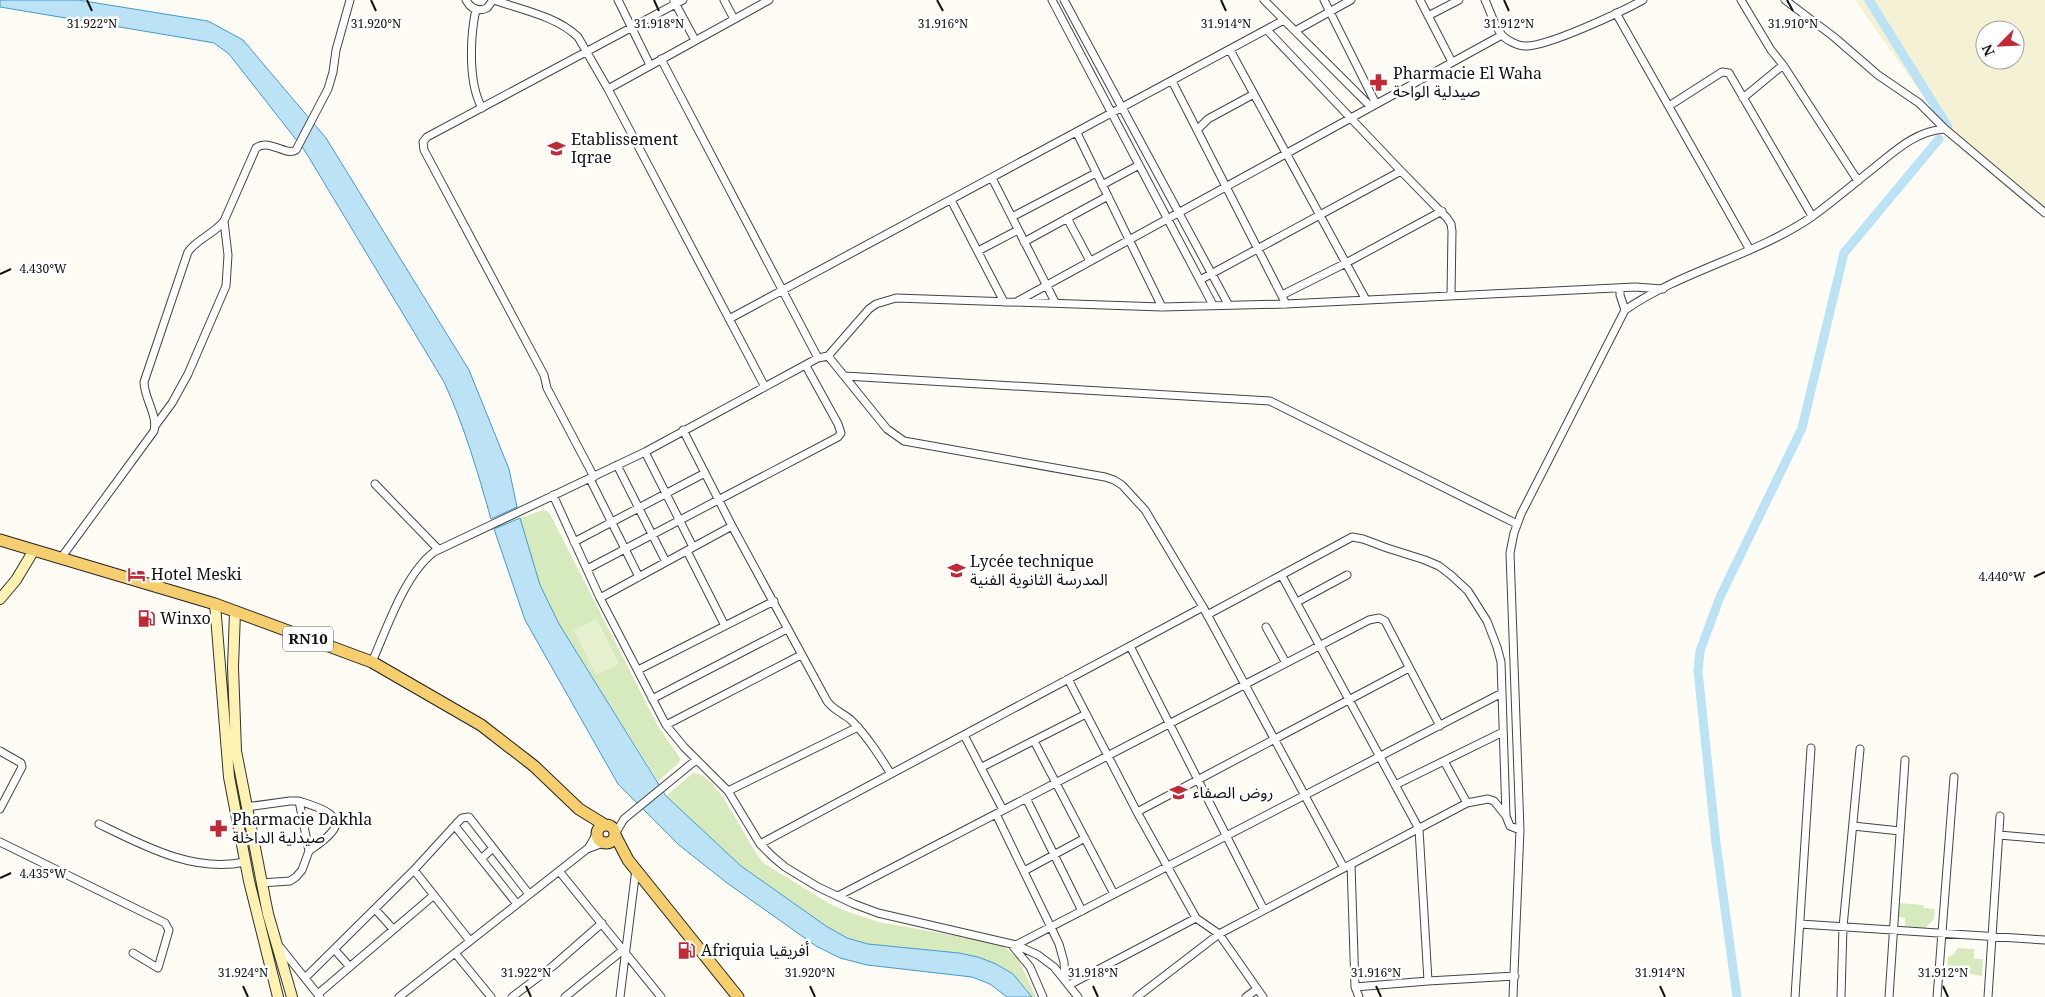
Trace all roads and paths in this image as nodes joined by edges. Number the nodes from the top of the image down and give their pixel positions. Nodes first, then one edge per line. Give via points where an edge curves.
1 (350, 0) edge
2 (466, 0) edge
3 (493, 0) edge
4 (618, 0) edge
5 (683, 0) edge
6 (724, 0) edge
7 (769, 0) edge
8 (1052, 0) edge
9 (1064, 0) edge
10 (1264, 0) edge
11 (1324, 0) edge
12 (1352, 0) edge
13 (1420, 0) edge
14 (1459, 0) edge
15 (1485, 0) edge
16 (1643, 0) edge
17 (1741, 0) edge
18 (1785, 0) edge
19 (675, 2) edge
20 (476, 9) junction
21 (1330, 12) junction
22 (1616, 13) junction
23 (1428, 16) junction
24 (734, 19) junction
25 (1284, 20) junction
26 (632, 28) junction
27 (1267, 30) junction
28 (1295, 31) junction
29 (1502, 35) junction
30 (695, 40) junction
31 (1230, 50) junction
32 (587, 52) junction
33 (660, 59) junction
34 (1452, 62) junction
35 (650, 65) junction
36 (1783, 65) junction
37 (1172, 81) junction
38 (608, 89) junction
39 (1254, 94) junction
40 (1744, 98) junction
41 (1373, 105) junction
42 (1669, 106) junction
43 (482, 108) junction
44 (1122, 108) junction
45 (1112, 113) junction
46 (1350, 118) junction
47 (1945, 129) junction
48 (1197, 130) junction
49 (1076, 132) junction
50 (1286, 153) junction
51 (1139, 165) junction
52 (1400, 171) junction
53 (1096, 173) junction
54 (992, 178) junction
55 (1858, 180) junction
56 (1102, 185) junction
57 (1226, 186) junction
58 (1108, 196) junction
59 (951, 200) junction
60 (1442, 211) junction
61 (1179, 212) junction
62 (2045, 213) edge
63 (1320, 216) junction
64 (1812, 216) junction
65 (1012, 217) junction
66 (1068, 218) junction
67 (1167, 218) junction
68 (224, 221) junction
69 (1018, 230) junction
70 (1129, 240) junction
71 (1024, 242) junction
72 (1259, 250) junction
73 (1750, 250) junction
74 (978, 252) junction
75 (1090, 261) junction
76 (1346, 263) junction
77 (1212, 274) junction
78 (1200, 280) junction
79 (1046, 285) junction
80 (1620, 288) junction
81 (1663, 289) junction
82 (782, 291) junction
83 (1282, 295) junction
84 (1451, 296) junction
85 (1366, 300) junction
86 (1004, 302) junction
87 (1016, 302) junction
88 (1055, 302) junction
89 (1228, 304) junction
90 (1286, 304) junction
91 (1213, 305) junction
92 (1162, 307) junction
93 (1625, 310) junction
94 (729, 319) junction
95 (828, 356) junction
96 (818, 358) junction
97 (806, 366) junction
98 (844, 376) junction
99 (765, 387) junction
100 (155, 426) junction
101 (683, 430) junction
102 (645, 452) junction
103 (617, 465) junction
104 (706, 473) junction
105 (592, 478) junction
106 (375, 484) dead end
107 (666, 494) junction
108 (553, 495) junction
109 (719, 500) junction
110 (638, 508) junction
111 (680, 520) junction
112 (611, 522) junction
113 (1517, 524) junction
114 (732, 526) junction
115 (652, 535) junction
116 (0, 540) edge
117 (574, 542) junction
118 (438, 549) junction
119 (625, 549) junction
120 (690, 549) junction
121 (34, 550) junction
122 (61, 558) junction
123 (666, 562) junction
124 (587, 569) junction
125 (1347, 575) dead end
126 (1282, 576) junction
127 (639, 577) junction
128 (600, 598) junction
129 (0, 599) edge
130 (774, 602) junction
131 (1297, 602) junction
132 (215, 604) junction
133 (1202, 607) junction
134 (235, 612) junction
135 (1207, 615) junction
136 (725, 626) junction
137 (1266, 627) dead end
138 (787, 629) junction
139 (1320, 645) junction
140 (1130, 646) junction
141 (801, 656) junction
142 (372, 662) junction
143 (1286, 663) junction
144 (1409, 668) junction
145 (638, 670) junction
146 (1068, 679) junction
147 (1244, 684) junction
148 (1502, 693) junction
149 (652, 699) junction
150 (1350, 701) junction
151 (1086, 714) junction
152 (1169, 724) junction
153 (666, 725) junction
154 (1440, 726) junction
155 (858, 727) junction
156 (1503, 732) junction
157 (964, 735) junction
158 (1274, 740) junction
159 (1034, 741) junction
160 (1812, 748) dead end
161 (1860, 749) dead end
162 (0, 751) edge
163 (1108, 755) junction
164 (1380, 757) junction
165 (696, 760) junction
166 (1905, 760) dead end
167 (1444, 761) junction
168 (982, 767) junction
169 (891, 774) junction
170 (1954, 777) dead end
171 (1198, 780) junction
172 (1057, 782) junction
173 (1395, 785) junction
174 (728, 791) junction
175 (1304, 796) junction
176 (1026, 798) junction
177 (299, 801) junction
178 (1467, 803) junction
179 (246, 807) junction
180 (0, 809) edge
181 (580, 809) junction
182 (1000, 812) junction
183 (1137, 812) junction
184 (1506, 816) junction
185 (2000, 816) dead end
186 (624, 819) junction
187 (99, 824) dead end
188 (606, 825) junction
189 (455, 826) junction
190 (1853, 826) junction
191 (1419, 829) junction
192 (1520, 830) junction
193 (1900, 831) junction
194 (615, 835) junction
195 (1999, 835) junction
196 (1227, 836) junction
197 (1085, 838) junction
198 (600, 839) junction
199 (2045, 839) edge
200 (0, 842) edge
201 (760, 844) junction
202 (493, 848) junction
203 (309, 852) junction
204 (1055, 855) junction
205 (481, 859) junction
206 (245, 862) junction
207 (632, 864) junction
208 (1351, 864) junction
209 (1167, 867) junction
210 (1344, 868) junction
211 (414, 870) junction
212 (559, 871) junction
213 (1024, 871) junction
214 (262, 884) junction
215 (530, 894) junction
216 (1114, 894) junction
217 (434, 895) junction
218 (838, 896) junction
219 (517, 904) junction
220 (375, 909) junction
221 (1082, 910) junction
222 (1264, 910) junction
223 (1196, 918) junction
224 (602, 923) junction
225 (1800, 924) junction
226 (1052, 926) junction
227 (1843, 927) junction
228 (393, 929) junction
229 (1894, 930) junction
230 (1941, 933) junction
231 (1219, 934) junction
232 (1991, 936) junction
233 (2045, 940) edge
234 (470, 941) junction
235 (276, 942) junction
236 (1014, 944) junction
237 (334, 949) junction
238 (133, 952) dead end
239 (624, 952) junction
240 (455, 953) junction
241 (350, 967) junction
242 (1515, 976) junction
243 (305, 978) junction
244 (1428, 981) junction
245 (1067, 983) junction
246 (1257, 988) junction
247 (1355, 988) junction
248 (320, 996) edge
249 (278, 997) edge
250 (292, 997) edge
251 (399, 997) edge
252 (490, 997) edge
253 (512, 997) edge
254 (565, 997) edge
255 (620, 997) edge
256 (661, 997) edge
257 (738, 997) edge
258 (1042, 997) edge
259 (1078, 997) edge
260 (1137, 997) edge
261 (1246, 997) edge
262 (1264, 997) edge
263 (1359, 997) edge
264 (1513, 997) edge
265 (1795, 997) edge
266 (1841, 997) edge
267 (1889, 997) edge
268 (1937, 997) edge
269 (1988, 997) edge

1 - 68 street via 328,89 296,150 290,152 265,145 256,148
2 - 20 street
3 - 20 street via 487,8
3 - 32 street via 562,25 578,37
4 - 26 street
5 - 19 street
6 - 24 street
7 - 24 street
8 - 45 street
9 - 44 street
10 - 25 street
11 - 21 street
12 - 21 street
13 - 23 street
14 - 23 street
15 - 29 street
16 - 22 street
17 - 36 street
18 - 47 street via 1918,103
19 - 26 street
19 - 30 street
20 - 43 street via 472,42 474,80
21 - 28 street
21 - 41 street
22 - 29 street via 1534,45 1516,44
22 - 42 street
23 - 34 street
24 - 30 street
25 - 27 street
25 - 28 street
26 - 32 street
26 - 35 street
27 - 31 street
27 - 46 street
28 - 41 street
29 - 34 street
30 - 33 street
31 - 37 street
31 - 39 street
32 - 38 street
32 - 43 street
33 - 35 street
33 - 82 street
34 - 41 street
35 - 38 street
36 - 40 street
36 - 55 street
37 - 44 street
37 - 48 street
38 - 94 street
39 - 48 street via 1208,119
39 - 50 street
40 - 42 street via 1724,71
40 - 64 street
41 - 46 street
42 - 73 street
43 - 105 street via 427,137 423,148 544,374 547,388
44 - 45 street
44 - 61 street
45 - 49 street
45 - 51 street
46 - 50 street
46 - 52 street
47 - 55 street via 1909,140
47 - 62 street
48 - 57 street
49 - 53 street
49 - 54 street
50 - 57 street
50 - 63 street
51 - 56 street
51 - 67 street
52 - 60 street
52 - 63 street
53 - 56 street
53 - 65 street
54 - 59 street
54 - 65 street
55 - 64 street
56 - 58 street
57 - 61 street
57 - 72 street
58 - 66 street
58 - 70 street
59 - 74 street
59 - 82 street
60 - 76 street
60 - 84 street via 1451,224
61 - 67 street
61 - 77 street
63 - 72 street
63 - 76 street
64 - 73 street
65 - 69 street
66 - 71 street
66 - 75 street
67 - 70 street
67 - 78 street
68 - 100 street via 228,254 226,286 188,374
68 - 100 street via 193,245 176,284 144,382
69 - 71 street
69 - 74 street
70 - 75 street
70 - 92 street
71 - 79 street
72 - 77 street
72 - 83 street
73 - 81 street
74 - 86 street
75 - 79 street
76 - 83 street
76 - 85 street
77 - 78 street
77 - 89 street
78 - 91 street
79 - 87 street
79 - 88 street
80 - 81 street
80 - 84 street
80 - 93 street
81 - 93 street
82 - 94 street
82 - 96 street
83 - 90 street
84 - 85 street
85 - 90 street
86 - 87 street
86 - 95 street via 896,298 876,304
87 - 88 street
88 - 92 street
89 - 90 street
89 - 91 street
91 - 92 street
93 - 113 street
94 - 99 street
95 - 96 street
95 - 98 street
96 - 97 street
97 - 99 street
97 - 109 street via 838,424 840,435
98 - 113 street via 1270,401
98 - 133 street via 887,429 904,441 1114,480 1128,490 1145,510
99 - 101 street
100 - 122 street
101 - 102 street
101 - 104 street
102 - 103 street
102 - 107 street
103 - 105 street
103 - 110 street
104 - 107 street
104 - 109 street
105 - 108 street
105 - 112 street
106 - 118 street
107 - 110 street
107 - 111 street
108 - 117 street
108 - 118 street
109 - 111 street
109 - 114 street
110 - 112 street
110 - 115 street
111 - 115 street
111 - 120 street
112 - 117 street
112 - 119 street
113 - 192 street via 1510,553
114 - 120 street
114 - 130 street
115 - 119 street
115 - 123 street
116 - 121 main road, RN10
117 - 124 street
118 - 142 street via 413,574
119 - 124 street
119 - 127 street
120 - 123 street
120 - 136 street
121 - 122 main road, RN10
121 - 129 street
122 - 132 main road, RN10
123 - 127 street
124 - 128 street
125 - 131 street
126 - 131 street
126 - 135 street
126 - 148 street via 1352,537 1439,566 1468,591 1487,621 1498,647
127 - 128 street
128 - 145 street
130 - 136 street
130 - 138 street
131 - 139 street
132 - 134 main road, RN10
132 - 206 street via 226,754
133 - 135 street
133 - 140 street
134 - 142 main road, RN10
134 - 179 street via 235,737
135 - 147 street
136 - 145 street
137 - 143 street
138 - 141 street
138 - 149 street
139 - 143 street
139 - 144 street via 1369,620 1382,618
139 - 150 street
140 - 146 street
140 - 152 street
141 - 153 street
141 - 155 street via 829,705
142 - 181 main road, RN10 via 481,725 534,766
143 - 147 street
144 - 150 street
144 - 154 street
145 - 149 street
146 - 151 street
146 - 157 street
147 - 152 street
147 - 158 street
148 - 154 street
148 - 156 street
149 - 153 street
150 - 158 street
150 - 164 street
151 - 159 street
151 - 163 street
152 - 163 street
152 - 171 street
153 - 165 street
154 - 164 street
155 - 169 street
155 - 174 street
156 - 167 street
156 - 184 street
157 - 168 street
157 - 169 street
158 - 171 street
158 - 175 street
159 - 168 street
159 - 172 street
160 - 225 street
161 - 190 street
162 - 180 street via 22,767
163 - 172 street
163 - 183 street
164 - 173 street
164 - 175 street
165 - 174 street
165 - 186 street
166 - 193 street
167 - 173 street
167 - 178 street
168 - 182 street
169 - 201 street
170 - 230 street
171 - 183 street
171 - 196 street
172 - 176 street
172 - 197 street
173 - 191 street
174 - 201 street
175 - 196 street
175 - 210 street
176 - 182 street
176 - 204 street
177 - 179 street
177 - 203 street
177 - 203 street via 328,811 334,820 332,832
178 - 184 street via 1488,798
178 - 191 street
179 - 214 street
181 - 188 main road, RN10
181 - 198 main road, RN10
182 - 213 street
182 - 218 street
183 - 209 street
184 - 192 street via 1510,826
185 - 195 street
186 - 188 street
186 - 194 street
187 - 206 street via 158,852 182,859 208,864
188 - 194 main road, RN10 via 613,829
188 - 198 main road via 600,827
189 - 202 street via 462,818 469,817
189 - 205 street
189 - 211 street
190 - 193 street
190 - 227 street
191 - 208 street
191 - 244 street
192 - 242 street
193 - 229 street
194 - 198 main road via 610,843
194 - 207 main road, RN10
195 - 199 street
195 - 232 street
196 - 209 street
196 - 222 street
197 - 204 street
197 - 216 street
198 - 207 main road, RN10
198 - 212 street
200 - 238 street via 168,926 158,968
201 - 218 street via 785,867
202 - 205 street
202 - 215 street
203 - 214 street via 296,877
204 - 213 street
204 - 221 street
205 - 219 street
206 - 249 street
207 - 239 street
207 - 257 main road, RN10
208 - 210 street
208 - 247 street
209 - 216 street
209 - 223 street
210 - 222 street
211 - 217 street
211 - 220 street
212 - 215 street
212 - 224 street
213 - 226 street
214 - 235 street
215 - 219 street
216 - 221 street
217 - 228 street
217 - 234 street
218 - 236 street via 878,913
219 - 234 street
220 - 228 street
220 - 237 street
221 - 226 street
222 - 231 street
223 - 231 street
223 - 245 street
224 - 239 street
224 - 253 street
225 - 227 street
225 - 265 street
226 - 236 street
226 - 245 street
227 - 229 street
227 - 266 street
228 - 241 street
229 - 230 street
229 - 267 street
230 - 232 street
230 - 268 street
231 - 246 street
231 - 260 street
232 - 233 street
232 - 269 street
234 - 240 street
235 - 243 street
235 - 250 street
236 - 245 street via 1038,955
236 - 258 street via 1030,967
237 - 241 street
237 - 243 street
239 - 254 street
239 - 255 street
239 - 256 street
240 - 251 street
240 - 252 street
241 - 248 street
242 - 244 street
242 - 264 street
243 - 248 street
244 - 247 street
245 - 259 street
246 - 261 street
246 - 262 street
247 - 263 street

